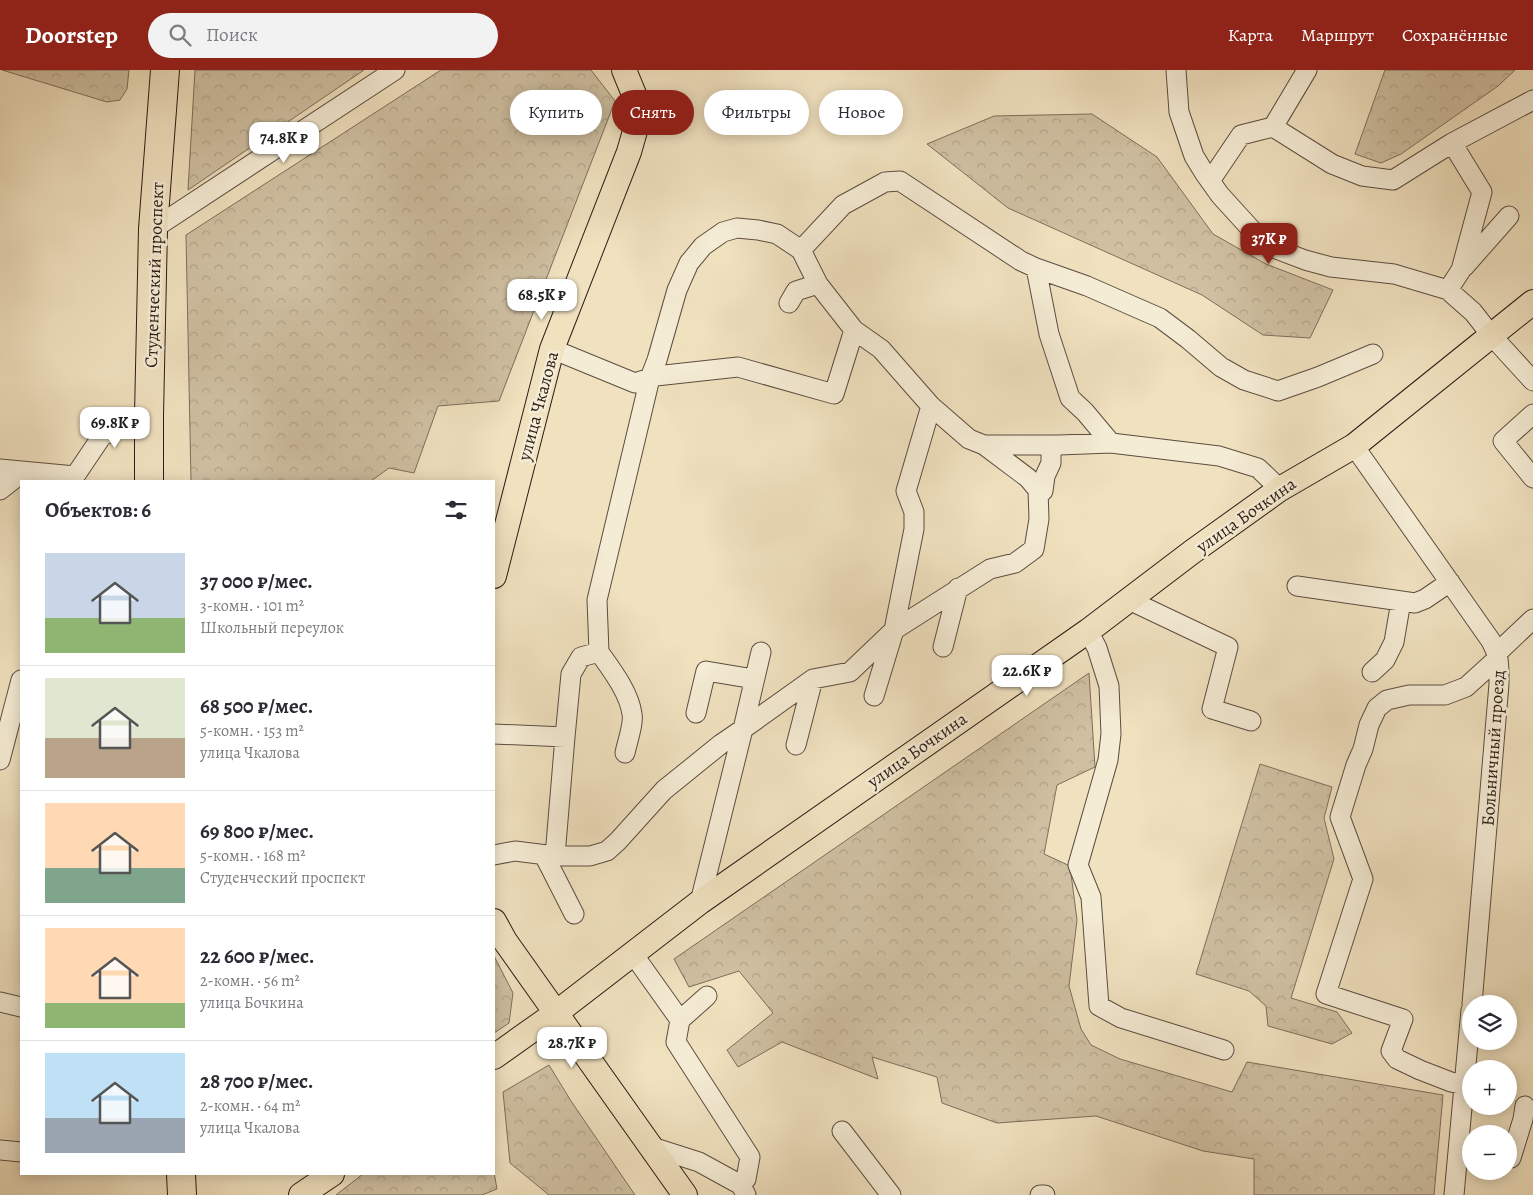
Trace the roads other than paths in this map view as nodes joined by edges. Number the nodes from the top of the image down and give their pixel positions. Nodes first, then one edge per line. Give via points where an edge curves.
1 (165, 70) edge
2 (395, 70) edge
3 (624, 70) edge
4 (1176, 70) edge
5 (1307, 70) edge
6 (1533, 100) edge
7 (1273, 126) junction
8 (1452, 143) junction
9 (1210, 181) junction
10 (1509, 216) dead end
11 (153, 229) junction
12 (801, 250) junction
13 (1036, 268) junction
14 (1461, 270) junction
15 (818, 284) junction
16 (1448, 290) junction
17 (1533, 302) edge
18 (789, 303) dead end
19 (854, 330) junction
20 (1491, 335) junction
21 (552, 348) junction
22 (1373, 354) dead end
23 (650, 378) junction
24 (1533, 381) edge
25 (931, 406) junction
26 (1533, 414) edge
27 (149, 415) junction
28 (1111, 443) junction
29 (1059, 444) junction
30 (984, 446) junction
31 (1354, 446) junction
32 (0, 469) edge
33 (23, 472) junction
34 (1533, 478) edge
35 (74, 479) edge
36 (149, 480) edge
37 (1280, 489) junction
38 (0, 490) edge
39 (1038, 490) junction
40 (495, 572) edge
41 (1450, 582) junction
42 (1297, 586) dead end
43 (958, 588) junction
44 (1129, 600) junction
45 (1401, 601) junction
46 (1532, 622) edge
47 (894, 630) junction
48 (1088, 631) junction
49 (943, 647) dead end
50 (599, 652) junction
51 (760, 652) dead end
52 (1498, 655) junction
53 (1372, 672) dead end
54 (754, 679) junction
55 (813, 679) junction
56 (20, 683) edge
57 (874, 696) dead end
58 (696, 713) dead end
59 (1251, 721) dead end
60 (743, 729) junction
61 (495, 734) edge
62 (565, 737) junction
63 (2, 738) edge
64 (796, 745) dead end
65 (625, 753) dead end
66 (0, 760) edge
67 (495, 855) edge
68 (550, 855) junction
69 (700, 902) junction
70 (574, 914) dead end
71 (495, 923) edge
72 (634, 954) junction
73 (1473, 995) edge
74 (707, 996) dead end
75 (0, 1002) edge
76 (20, 1007) edge
77 (556, 1013) junction
78 (680, 1020) junction
79 (1224, 1050) dead end
80 (495, 1056) edge
81 (1462, 1090) edge
82 (1522, 1105) edge
83 (1464, 1115) edge
84 (842, 1131) dead end
85 (1517, 1140) edge
86 (652, 1147) junction
87 (0, 1150) edge
88 (20, 1152) edge
89 (181, 1175) edge
90 (331, 1175) edge
91 (743, 1190) edge
92 (305, 1193) edge
93 (182, 1195) edge
94 (685, 1195) edge
95 (891, 1195) edge
96 (1040, 1195) edge
97 (1045, 1195) edge
98 (1454, 1195) edge

1 - 11 highway, Студенческий проспект
2 - 11 street
3 - 21 main road, улица Чкалова via 638,104 637,124
4 - 9 street via 1179,112 1186,137
5 - 7 street
6 - 8 street
7 - 8 street via 1332,164 1362,176 1393,180
7 - 9 street via 1242,136
8 - 14 street via 1482,192
9 - 16 street via 1260,239 1286,254 1331,267 1394,274
10 - 14 street
11 - 27 highway, Студенческий проспект
12 - 13 street via 844,205 885,182 900,181
12 - 15 street
12 - 23 street via 776,234 737,228 723,232 703,246 689,263 677,290
13 - 22 street via 1160,318 1221,367 1244,380 1278,391
13 - 28 street via 1049,334 1070,398
14 - 16 street
15 - 18 street via 796,291
15 - 19 street
16 - 20 street via 1473,312
17 - 20 main road, улица Бочкина
19 - 23 street via 834,394 738,366
19 - 25 street via 880,349
20 - 24 street
20 - 31 main road, улица Бочкина
21 - 23 street via 635,383
21 - 40 main road, улица Чкалова
23 - 50 street via 597,600
25 - 30 street via 969,439
25 - 47 street via 906,491 914,512 914,529
26 - 34 street via 1503,440
27 - 35 street via 102,436
27 - 36 highway, Студенческий проспект
28 - 29 street
28 - 37 street via 1219,456 1258,468
29 - 30 street
29 - 39 street via 1051,449 1044,491
30 - 39 street via 1028,478
31 - 37 main road, улица Бочкина
31 - 41 street, Больничный проезд
32 - 33 street
33 - 35 street
33 - 38 street
37 - 44 main road, улица Бочкина
39 - 43 street via 1039,519 1034,549 1015,563 990,569
41 - 45 street via 1415,603
41 - 52 street, Больничный проезд
42 - 45 street
43 - 47 street
43 - 49 street
44 - 48 main road, улица Бочкина
44 - 59 street via 1228,647 1212,709
45 - 53 street via 1394,642 1385,660
46 - 52 street
47 - 55 street via 850,672
47 - 57 street
48 - 69 main road, улица Бочкина
48 - 79 street via 1097,648 1108,686 1111,734 1108,760 1078,865 1091,897 1099,1006 1121,1018
50 - 62 street via 581,657 571,674
50 - 65 street via 615,674 633,715
51 - 54 street
52 - 73 street, Больничный проезд via 1499,684
52 - 81 street via 1466,687 1445,695 1409,695 1387,700 1377,708 1340,817 1363,879 1326,994 1403,1019 1391,1051 1397,1059 1451,1082
54 - 58 street via 706,671
54 - 60 street
55 - 60 street
55 - 64 street
56 - 63 street
60 - 68 street via 664,790 607,851 590,856
60 - 69 street
61 - 62 street
62 - 68 street
63 - 66 street
67 - 68 street via 515,851
68 - 70 street
69 - 72 main road, улица Бочкина
71 - 77 main road
72 - 77 main road, улица Бочкина
72 - 78 street
74 - 78 street
75 - 76 street
77 - 80 main road, улица Бочкина
77 - 86 main road
78 - 91 street via 676,1042 750,1157
82 - 85 street via 1524,1120
83 - 98 street
84 - 95 street
86 - 91 street via 699,1162
86 - 94 main road
87 - 88 street
89 - 93 highway
90 - 92 main road
96 - 97 street

